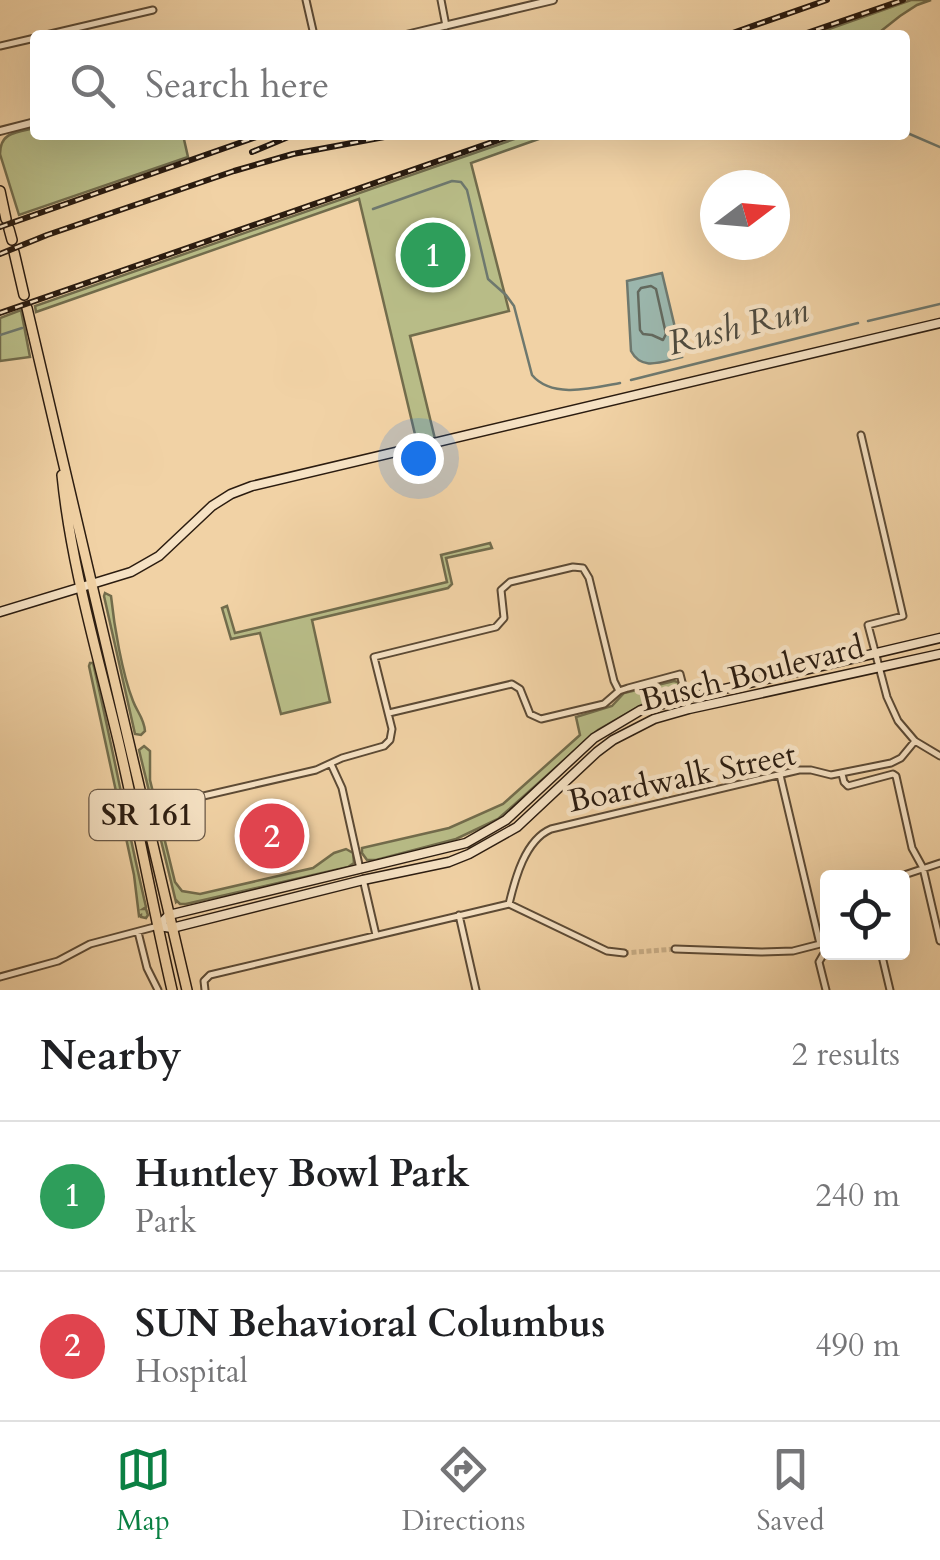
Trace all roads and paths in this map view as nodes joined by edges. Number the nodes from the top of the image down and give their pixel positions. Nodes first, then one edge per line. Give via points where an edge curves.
1 (306, 0) edge
2 (440, 0) edge
3 (553, 0) edge
4 (152, 10) dead end
5 (446, 26) junction
6 (67, 30) edge
7 (313, 30) edge
8 (428, 30) edge
9 (30, 39) edge
10 (0, 46) edge
11 (30, 123) edge
12 (0, 131) edge
13 (0, 191) edge
14 (9, 229) dead end
15 (14, 252) dead end
16 (24, 294) dead end
17 (27, 308) dead end
18 (940, 323) edge
19 (861, 435) dead end
20 (58, 438) junction
21 (94, 584) junction
22 (82, 589) junction
23 (0, 612) edge
24 (940, 638) edge
25 (877, 653) junction
26 (940, 654) edge
27 (881, 668) junction
28 (620, 692) junction
29 (686, 698) junction
30 (689, 709) junction
31 (389, 714) junction
32 (914, 741) junction
33 (940, 756) edge
34 (331, 764) junction
35 (842, 774) junction
36 (780, 775) junction
37 (160, 806) dead end
38 (940, 863) edge
39 (922, 868) junction
40 (910, 872) edge
41 (362, 875) junction
42 (510, 904) junction
43 (169, 915) junction
44 (459, 915) junction
45 (158, 926) junction
46 (172, 928) junction
47 (820, 928) edge
48 (138, 932) junction
49 (376, 935) junction
50 (940, 941) edge
51 (820, 944) edge
52 (675, 949) tunnel mouth
53 (624, 953) tunnel mouth
54 (820, 960) edge
55 (883, 960) edge
56 (0, 977) edge
57 (158, 990) edge
58 (172, 990) edge
59 (187, 990) edge
60 (205, 990) edge
61 (476, 990) edge
62 (826, 990) edge
63 (890, 990) edge

1 - 7 street
2 - 5 street
3 - 5 street
4 - 6 street
5 - 8 street
9 - 10 street
11 - 12 street
13 - 14 main road
15 - 16 main road
17 - 20 main road, SR 161
18 - 21 main road via 252,486 212,506 149,563
19 - 25 street via 903,616 868,625
20 - 21 main road, SR 161
20 - 22 main road, SR 161
21 - 22 main road
21 - 43 main road, SR 161
22 - 23 main road
22 - 45 main road, SR 161
24 - 25 main road, Busch Boulevard
25 - 27 street
25 - 29 main road, Busch Boulevard
26 - 27 main road, Busch Boulevard
27 - 30 main road, Busch Boulevard
27 - 32 street via 892,710
28 - 29 street via 680,674
28 - 31 street via 604,704 541,719 530,714 512,684
28 - 31 street via 589,578 573,567 506,583 500,593 504,618 496,627 374,656
29 - 30 street
29 - 41 main road, Busch Boulevard via 608,728 494,828
30 - 41 main road, Busch Boulevard via 613,740 517,827 486,846 449,862
31 - 34 street via 387,744
32 - 33 street
32 - 35 street, Boardwalk Street via 901,758
34 - 37 street
34 - 41 street
35 - 36 street, Boardwalk Street
35 - 39 street via 848,786 894,775
36 - 42 street, Boardwalk Street via 540,834 514,881
36 - 47 street
38 - 39 street
39 - 40 street
39 - 50 street
41 - 43 main road, Busch Boulevard
41 - 46 main road, Busch Boulevard
41 - 49 street
42 - 44 street
42 - 53 street via 608,952
43 - 45 main road
43 - 46 main road, SR 161
44 - 49 street
44 - 61 street
45 - 46 main road, Busch Boulevard
45 - 48 street
45 - 58 main road, SR 161
46 - 59 main road, SR 161
48 - 56 street
48 - 57 street
49 - 60 street via 210,974
51 - 52 street via 792,951
54 - 62 street
55 - 63 street

